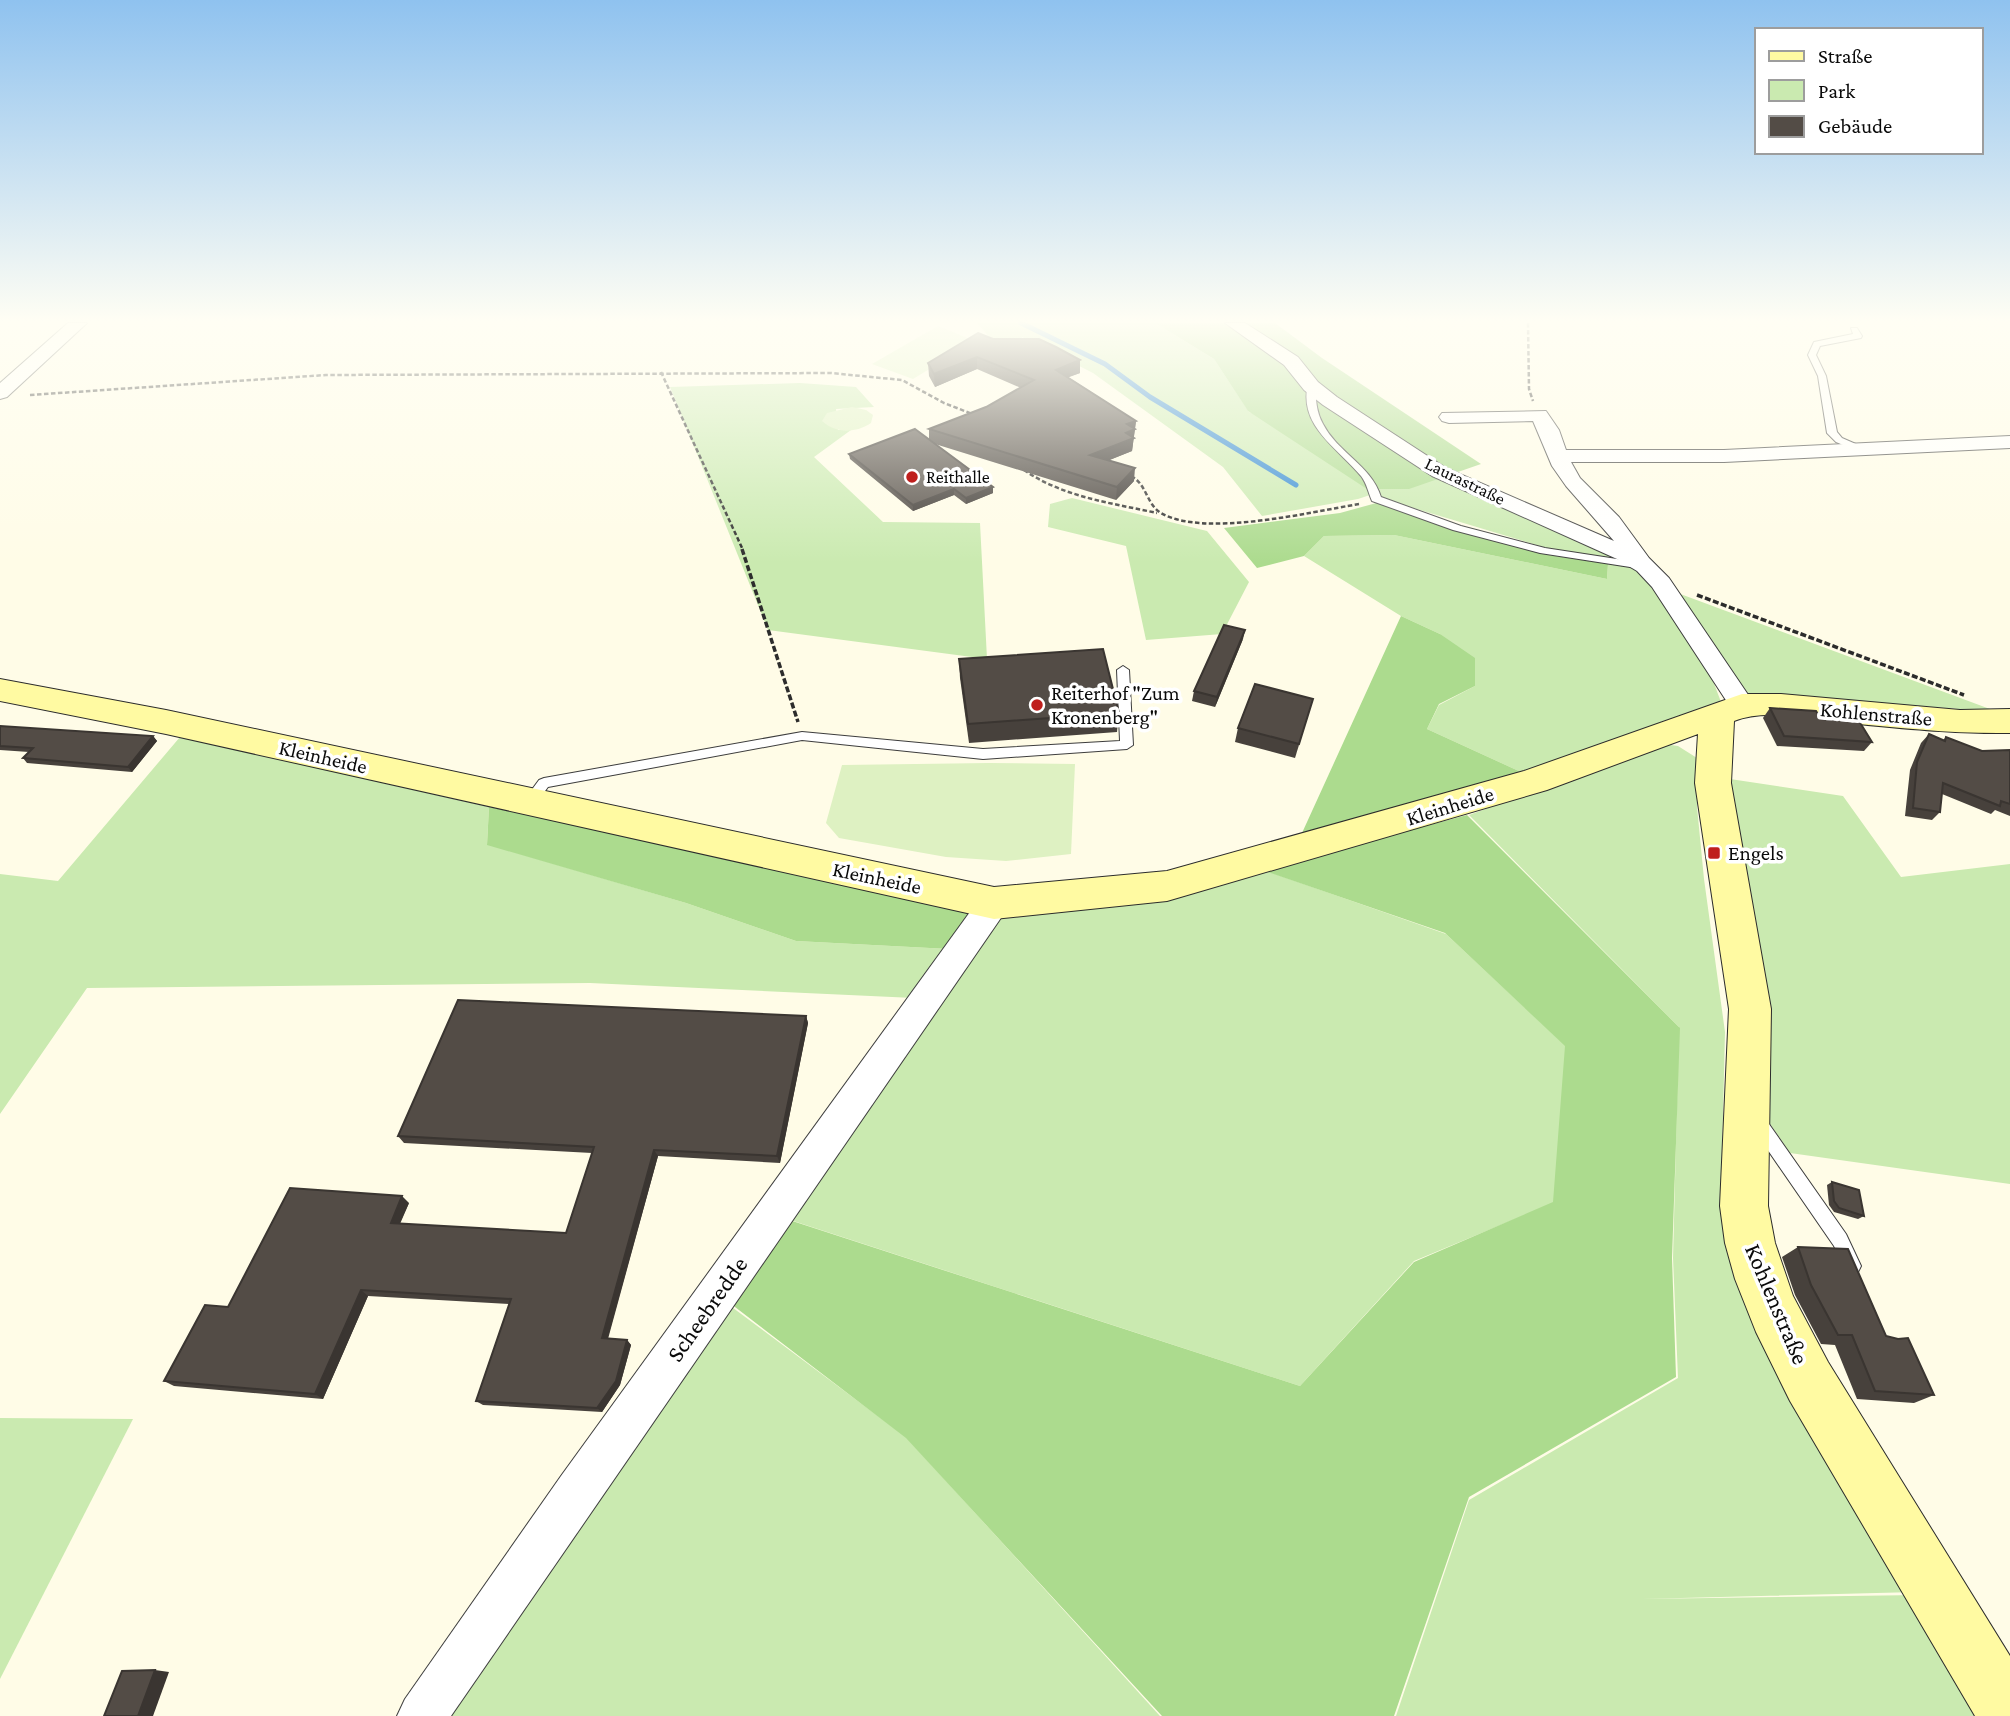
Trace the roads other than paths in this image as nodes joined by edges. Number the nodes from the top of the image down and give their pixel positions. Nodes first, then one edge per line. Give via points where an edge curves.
1 (1309, 403) edge
2 (1336, 403) edge
3 (1827, 403) edge
4 (1449, 417) dead end
5 (2010, 442) edge
6 (1862, 450) junction
7 (1560, 456) junction
8 (1653, 574) junction
9 (1124, 670) dead end
10 (0, 690) edge
11 (1729, 709) junction
12 (2010, 721) edge
13 (529, 803) junction
14 (994, 903) junction
15 (1747, 1107) junction
16 (1862, 1288) edge
17 (2010, 1715) edge
18 (422, 1716) edge

1 - 8 lane via 1338,451 1371,481 1376,499 1522,546
2 - 8 street, Laurastraße via 1439,472 1582,534
3 - 6 lane via 1832,433
4 - 7 street, Laurastraße via 1539,415
5 - 6 street
6 - 7 street
7 - 8 street, Laurastraße via 1573,482
8 - 11 street, Laurastraße
9 - 13 lane via 1127,745 983,754 802,736 544,783
10 - 13 street, Kleinheide
11 - 12 street, Kohlenstraße via 1781,705 1960,722
11 - 14 street, Kleinheide via 1534,781 1167,886
11 - 15 street, Kohlenstraße via 1713,783 1751,1009
13 - 14 street, Kleinheide
14 - 18 street, Scheebredde
15 - 16 lane via 1840,1240
15 - 17 street, Kohlenstraße via 1746,1231 1779,1321

